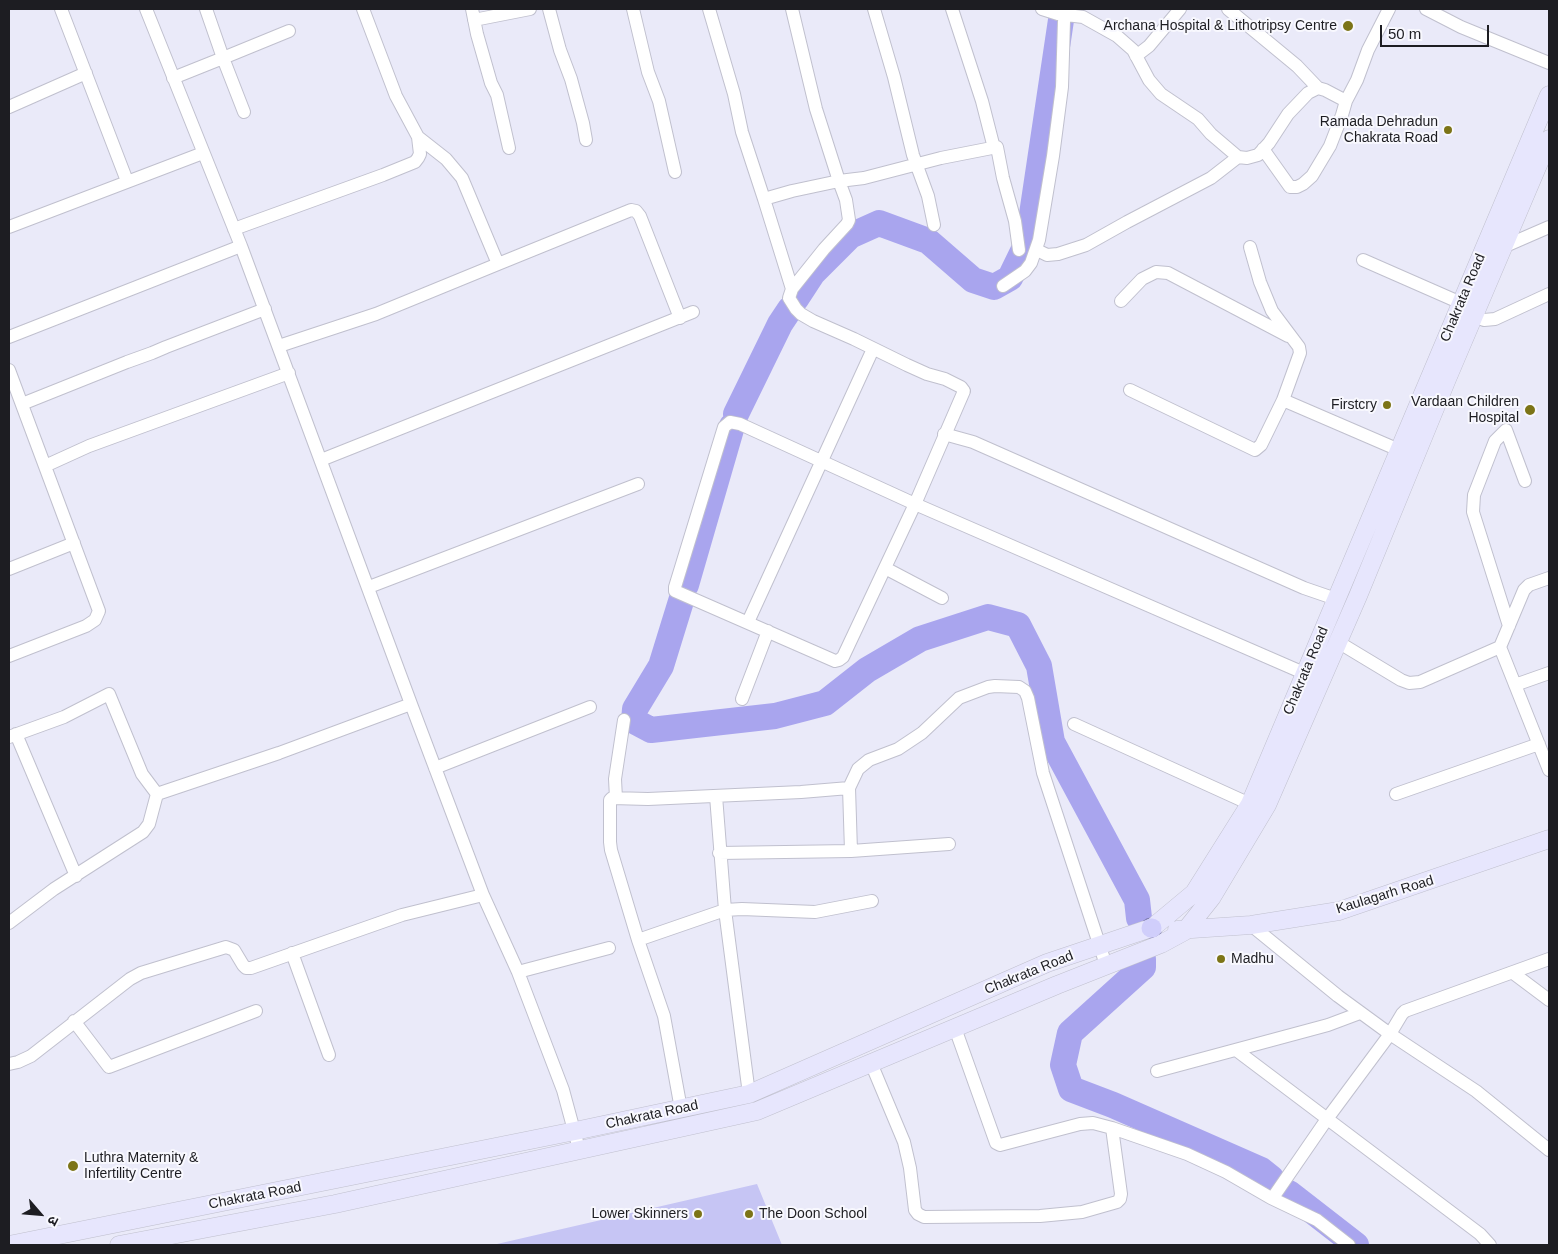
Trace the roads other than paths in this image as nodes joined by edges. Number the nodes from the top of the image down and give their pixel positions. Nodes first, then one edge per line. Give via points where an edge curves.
1 (61, 9) edge
2 (146, 9) edge
3 (206, 9) edge
4 (363, 9) edge
5 (530, 9) edge
6 (549, 9) edge
7 (633, 9) edge
8 (709, 9) edge
9 (792, 9) edge
10 (874, 9) edge
11 (952, 9) edge
12 (1042, 9) edge
13 (1180, 9) edge
14 (1228, 9) edge
15 (1389, 9) edge
16 (1426, 9) edge
17 (1066, 11) edge
18 (473, 15) edge
19 (289, 31) dead end
20 (1136, 56) junction
21 (223, 58) junction
22 (1549, 63) edge
23 (86, 73) junction
24 (173, 78) junction
25 (1318, 88) junction
26 (1549, 95) edge
27 (1346, 101) junction
28 (9, 106) edge
29 (244, 112) dead end
30 (418, 137) junction
31 (1549, 139) edge
32 (586, 140) dead end
33 (509, 148) dead end
34 (994, 148) junction
35 (1263, 149) junction
36 (203, 153) junction
37 (1238, 156) junction
38 (916, 165) junction
39 (675, 172) dead end
40 (128, 181) junction
41 (839, 181) junction
42 (764, 200) junction
43 (934, 225) dead end
44 (9, 227) edge
45 (1549, 227) edge
46 (234, 229) junction
47 (241, 246) junction
48 (1250, 247) dead end
49 (1503, 247) junction
50 (1019, 250) dead end
51 (1036, 250) junction
52 (1363, 260) dead end
53 (498, 264) junction
54 (1003, 286) dead end
55 (792, 289) junction
56 (1549, 294) edge
57 (1121, 301) dead end
58 (1461, 303) junction
59 (265, 309) junction
60 (693, 312) dead end
61 (1474, 316) junction
62 (680, 318) junction
63 (9, 337) edge
64 (1290, 337) junction
65 (279, 346) junction
66 (873, 349) junction
67 (9, 370) edge
68 (289, 373) junction
69 (1130, 390) dead end
70 (1283, 400) junction
71 (22, 404) junction
72 (944, 434) junction
73 (1399, 450) junction
74 (321, 460) junction
75 (821, 461) junction
76 (45, 466) junction
77 (1525, 482) dead end
78 (638, 484) dead end
79 (915, 504) junction
80 (74, 543) junction
81 (885, 568) junction
82 (9, 569) edge
83 (1549, 578) edge
84 (369, 587) junction
85 (942, 598) dead end
86 (1336, 599) junction
87 (748, 622) junction
88 (1509, 626) junction
89 (768, 631) junction
90 (1338, 642) junction
91 (1500, 647) junction
92 (9, 656) edge
93 (1549, 673) edge
94 (1304, 674) junction
95 (1321, 681) junction
96 (1515, 684) junction
97 (742, 699) dead end
98 (411, 704) junction
99 (590, 706) dead end
100 (624, 720) dead end
101 (1074, 724) dead end
102 (12, 736) edge
103 (1539, 744) junction
104 (435, 768) junction
105 (1549, 770) edge
106 (849, 788) junction
107 (157, 794) junction
108 (1396, 794) dead end
109 (716, 796) junction
110 (616, 798) junction
111 (1250, 804) junction
112 (1549, 839) edge
113 (949, 844) dead end
114 (851, 851) junction
115 (720, 854) junction
116 (76, 876) junction
117 (483, 895) junction
118 (872, 902) dead end
119 (725, 910) junction
120 (9, 923) edge
121 (1251, 925) junction
122 (1151, 928) junction
123 (1185, 930) junction
124 (638, 940) junction
125 (1099, 946) junction
126 (609, 948) dead end
127 (292, 953) junction
128 (1549, 959) edge
129 (1106, 966) junction
130 (518, 972) junction
131 (1513, 973) junction
132 (1549, 1000) edge
133 (256, 1012) dead end
134 (1360, 1013) junction
135 (74, 1021) junction
136 (955, 1028) junction
137 (1390, 1034) junction
138 (1236, 1050) junction
139 (329, 1055) dead end
140 (871, 1063) junction
141 (9, 1064) edge
142 (1157, 1071) dead end
143 (749, 1094) junction
144 (681, 1109) junction
145 (1327, 1119) junction
146 (1112, 1128) junction
147 (575, 1131) junction
148 (580, 1150) junction
149 (1549, 1150) edge
150 (1271, 1198) junction
151 (9, 1245) edge
152 (119, 1245) edge
153 (1349, 1245) edge
154 (1490, 1245) edge

1 - 23 street
2 - 24 street
3 - 21 street
4 - 30 street via 396,96
5 - 18 street
6 - 32 street
7 - 39 street
8 - 42 street
9 - 41 street via 816,109
10 - 38 street
11 - 34 street
12 - 17 street via 1058,14
13 - 20 street via 1149,46
14 - 25 street via 1297,66
15 - 27 street
16 - 22 street
17 - 20 street via 1117,36
17 - 51 street via 1062,87
18 - 33 street
19 - 21 street
20 - 37 street via 1157,91 1198,119
21 - 24 street
21 - 29 street
23 - 28 street
23 - 40 street
24 - 36 street
25 - 27 street
25 - 35 street via 1308,93 1288,114
26 - 58 main road, Chakrata Road
27 - 35 street via 1330,146 1312,176 1303,184 1290,187
30 - 46 street via 420,154 415,162
30 - 53 street via 446,159 462,178
31 - 49 main road, Chakrata Road
34 - 38 street
34 - 50 street via 997,147
35 - 37 street via 1258,155 1248,158
36 - 40 street
36 - 46 street
37 - 51 street via 1211,178 1086,245 1053,255
38 - 41 street
38 - 43 street via 928,196
40 - 44 street
41 - 42 street via 792,190
41 - 55 street via 848,209 847,224
42 - 55 street
45 - 49 street
46 - 47 street
47 - 59 street
47 - 63 street
48 - 64 street via 1272,311
49 - 61 main road, Chakrata Road
51 - 54 street via 1024,271
52 - 58 street
53 - 62 street via 631,210 640,216
53 - 65 street via 376,314
55 - 66 street via 789,298 800,314
56 - 61 street via 1495,319 1484,320
57 - 64 street via 1142,279 1156,272 1168,272
58 - 73 main road, Chakrata Road
59 - 65 street
59 - 71 street
60 - 62 street
61 - 90 main road, Chakrata Road
62 - 74 street
64 - 70 street via 1300,353
65 - 68 street
66 - 72 street via 963,389
66 - 75 street
67 - 71 street
68 - 74 street
68 - 76 street via 89,446
69 - 70 street via 1255,450 1261,445
70 - 73 street
71 - 76 street
72 - 79 street
72 - 86 street via 973,442 1042,471 1304,588
73 - 86 main road, Chakrata Road
74 - 84 street
75 - 79 street
75 - 87 street
75 - 87 street via 740,424 730,422 724,427 675,591
76 - 80 street
77 - 88 street via 1506,430 1495,441 1474,495 1474,512
78 - 84 street
79 - 81 street
79 - 94 street
80 - 82 street
80 - 92 street via 99,611 98,616 86,626
81 - 85 street
81 - 89 street via 840,660 835,661
83 - 88 street via 1524,590
84 - 98 street
86 - 94 main road, Chakrata Road
87 - 89 street
88 - 91 street
89 - 97 street
90 - 91 street via 1409,683 1420,682
90 - 95 main road, Chakrata Road
91 - 96 street
93 - 96 street
94 - 95 street
94 - 111 main road, Chakrata Road
95 - 123 main road, Chakrata Road via 1267,805 1212,897
96 - 103 street
98 - 104 street
98 - 107 street
99 - 104 street
100 - 110 street via 615,779
101 - 111 street
102 - 107 street via 109,694 142,774
102 - 116 street
103 - 105 street
103 - 108 street
104 - 117 street
106 - 109 street
106 - 114 street
106 - 125 street via 858,769 868,760 898,749 959,698 995,686 1019,687 1028,698 1042,773
107 - 116 street via 149,824 143,832
109 - 110 street via 648,800
109 - 115 street
110 - 124 street via 610,800 610,842
111 - 122 main road, Chakrata Road via 1194,893
112 - 121 main road, Kaulagarh Road via 1339,911
113 - 114 street
114 - 115 street
115 - 119 street
116 - 120 street
117 - 127 street via 402,915
117 - 130 street
118 - 119 street via 815,912
119 - 124 street
119 - 143 street
121 - 123 main road, Kaulagarh Road
121 - 134 street
122 - 123 main road, Kaulagarh Road
122 - 125 main road, Chakrata Road
123 - 129 main road, Chakrata Road via 1161,944
124 - 144 street via 664,1016
125 - 129 street
125 - 143 main road, Chakrata Road via 1047,963
126 - 130 street
127 - 135 street via 246,968 234,950 226,947 141,973
127 - 139 street
128 - 131 street
129 - 136 main road, Chakrata Road
130 - 147 street via 563,1090
131 - 132 street
131 - 137 street via 1405,1011
133 - 135 street via 109,1067
134 - 137 street
134 - 138 street
135 - 141 street via 30,1056
136 - 140 main road, Chakrata Road
136 - 146 street via 996,1143 1080,1124
137 - 145 street
137 - 149 street via 1476,1091
138 - 142 street
138 - 145 street
140 - 146 street via 904,1142 915,1210 924,1216 1040,1216 1082,1212 1118,1202 1121,1194
140 - 148 main road, Chakrata Road via 757,1111
143 - 144 main road, Chakrata Road
144 - 147 main road, Chakrata Road
145 - 150 street
145 - 154 street via 1480,1234
146 - 150 street via 1187,1154
147 - 148 street
147 - 151 main road, Chakrata Road
148 - 152 main road, Chakrata Road via 335,1204
150 - 153 street via 1318,1220

